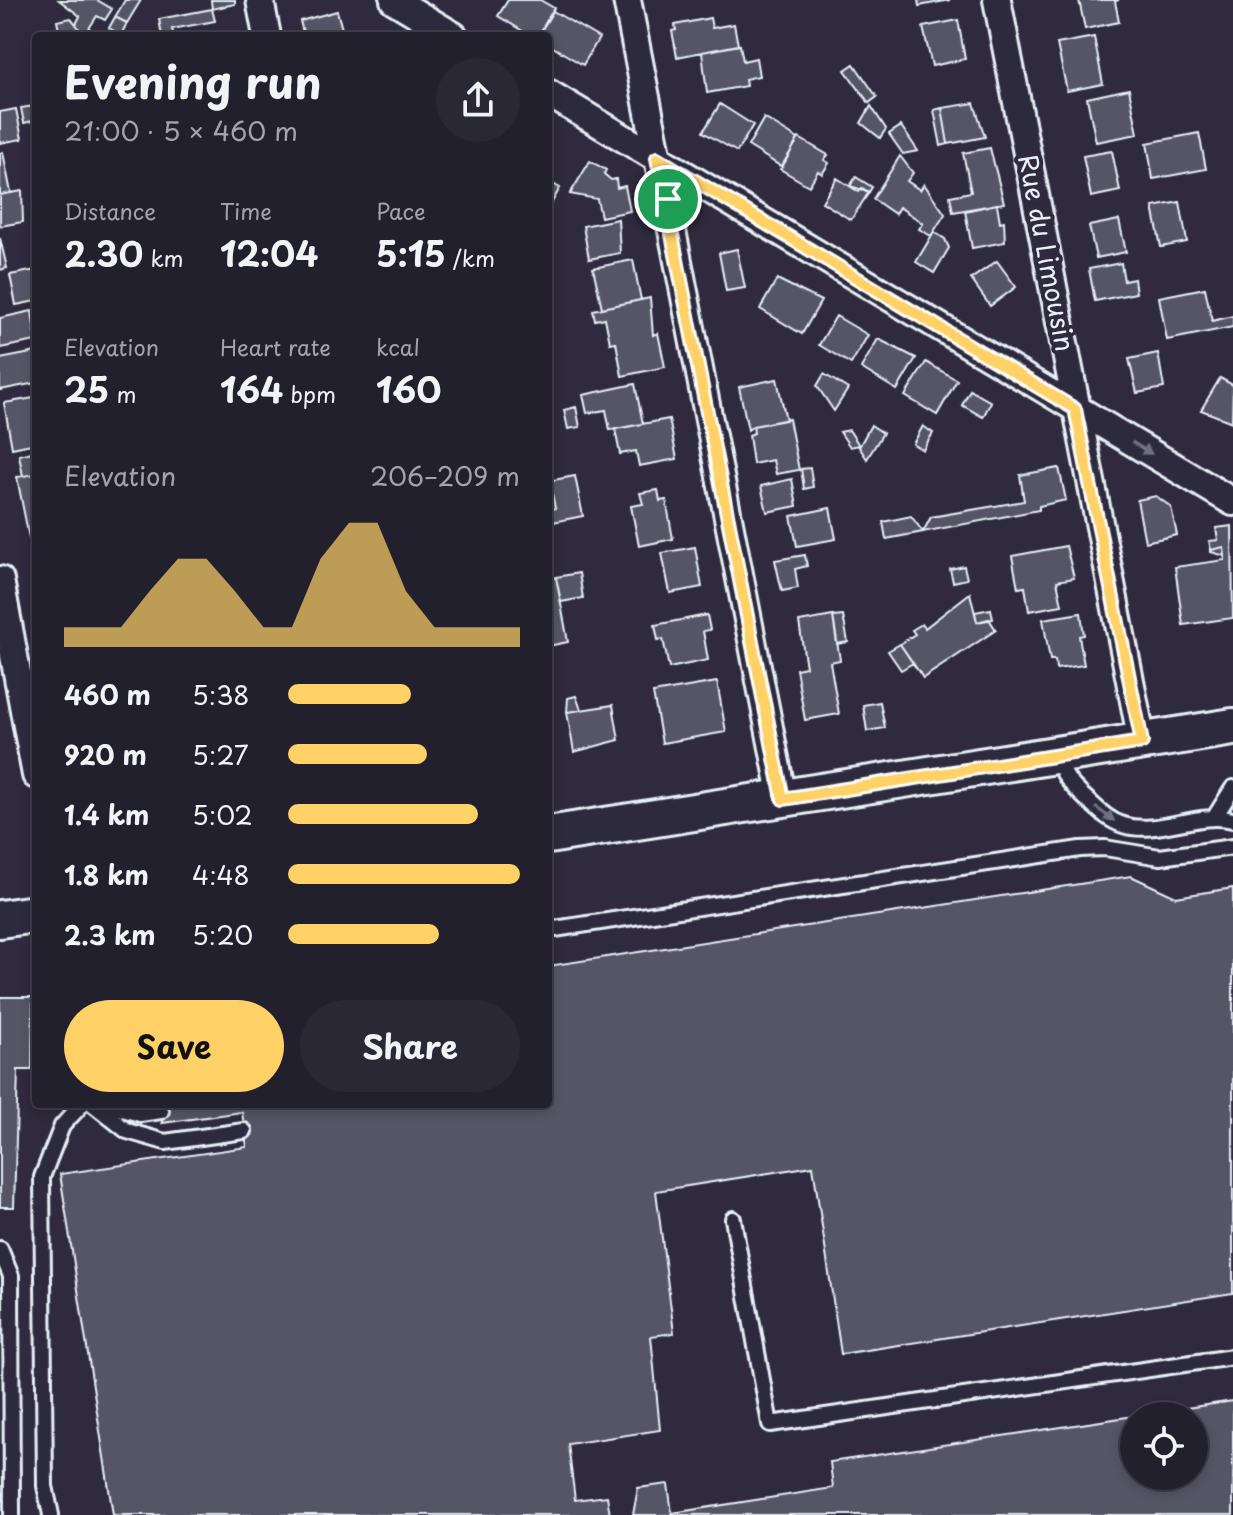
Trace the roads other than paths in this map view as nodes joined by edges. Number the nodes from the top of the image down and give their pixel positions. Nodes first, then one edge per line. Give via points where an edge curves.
1 (260, 0) edge
2 (394, 0) edge
3 (627, 0) edge
4 (997, 0) edge
5 (266, 32) edge
6 (447, 32) edge
7 (552, 95) edge
8 (657, 158) junction
9 (1075, 409) junction
10 (1233, 502) edge
11 (0, 580) edge
12 (1233, 727) edge
13 (1142, 742) junction
14 (32, 753) edge
15 (1059, 755) junction
16 (1233, 788) edge
17 (783, 799) junction
18 (1233, 808) edge
19 (1216, 815) junction
20 (1233, 820) edge
21 (552, 834) edge
22 (1233, 847) edge
23 (32, 915) edge
24 (0, 919) edge
25 (552, 929) edge
26 (78, 1108) edge
27 (98, 1108) edge
28 (119, 1108) edge
29 (161, 1111) dead end
30 (244, 1131) dead end
31 (733, 1219) dead end
32 (0, 1249) edge
33 (1233, 1357) edge
34 (12, 1515) edge
35 (51, 1515) edge

1 - 5 street
2 - 6 street
3 - 8 street
4 - 9 street, Rue du Limousin
7 - 8 street
8 - 9 street
8 - 17 street
9 -> 10 street
9 - 13 street, Rue du Limousin
11 - 14 street
12 - 13 main road
13 - 15 main road
15 - 17 main road
15 -> 19 lane via 1060,771 1077,791 1107,818 1126,826
16 - 19 lane
17 - 21 main road
18 - 19 lane
19 - 20 lane
22 - 25 lane via 1160,857 1080,849
23 - 24 main road
26 - 35 lane via 62,1126 42,1177 45,1486
27 - 30 lane via 127,1131 165,1142
28 - 29 lane via 140,1114
31 - 33 lane via 770,1424
32 - 34 lane via 11,1276

